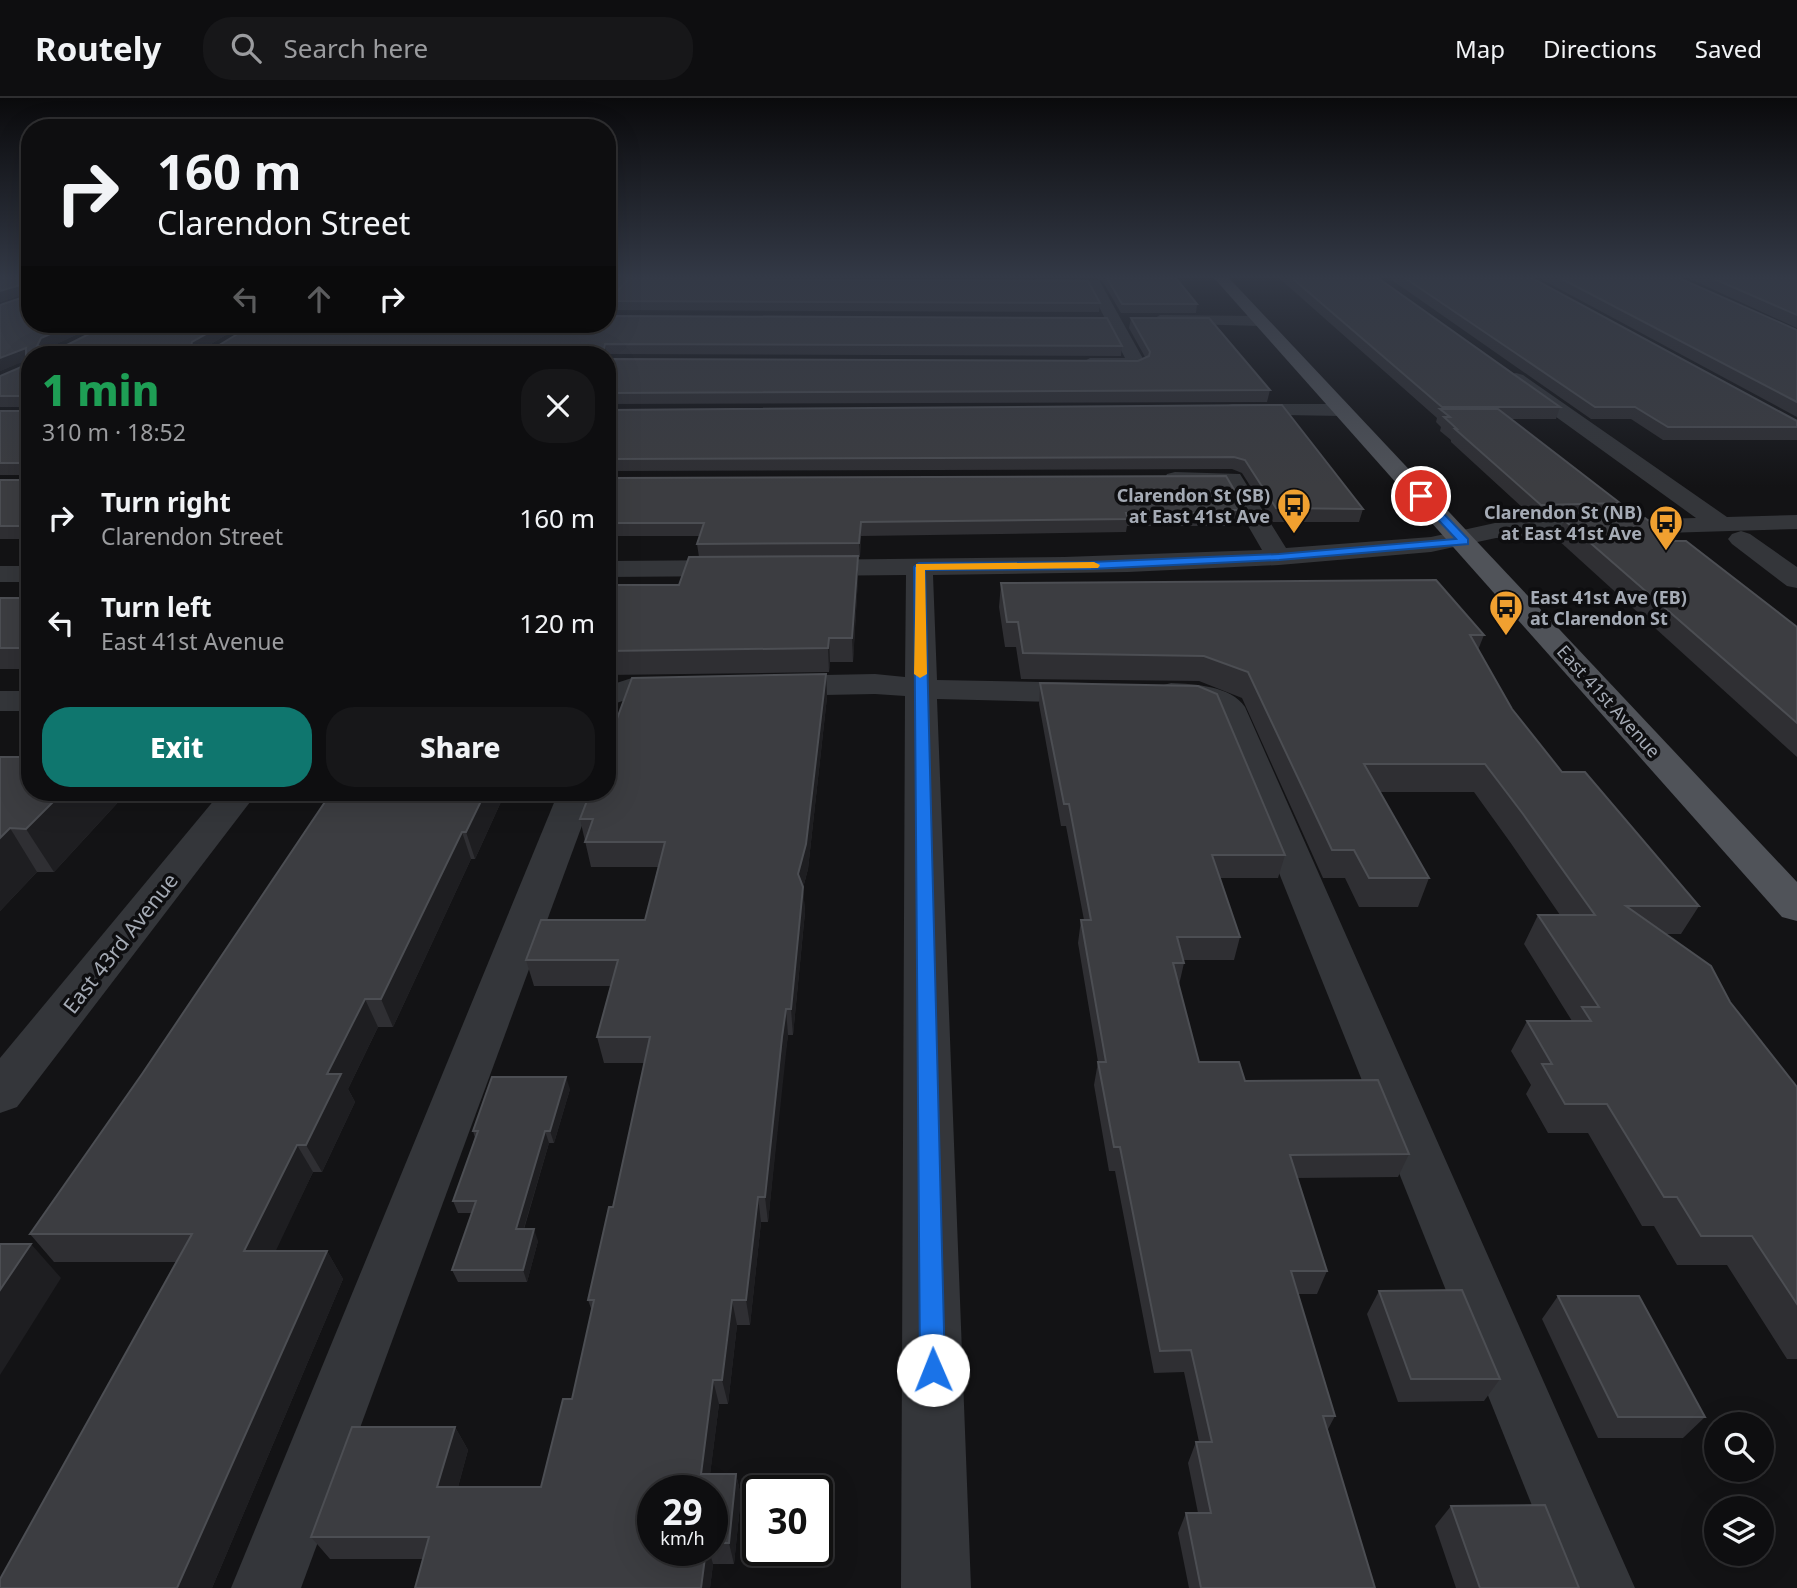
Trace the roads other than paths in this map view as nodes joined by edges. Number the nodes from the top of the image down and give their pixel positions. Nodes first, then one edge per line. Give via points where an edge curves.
1 (1131, 348) edge
2 (1284, 348) edge
3 (1067, 363) edge
4 (1499, 367) edge
5 (1217, 410) edge
6 (1342, 410) junction
7 (1149, 479) edge
8 (1797, 522) edge
9 (1720, 523) junction
10 (1797, 539) edge
11 (1741, 540) junction
12 (1464, 541) junction
13 (1279, 557) junction
14 (919, 567) junction
15 (757, 568) edge
16 (784, 568) edge
17 (616, 569) edge
18 (0, 574) edge
19 (21, 574) edge
20 (1797, 580) edge
21 (748, 686) edge
22 (709, 687) edge
23 (920, 688) junction
24 (616, 698) edge
25 (0, 701) edge
26 (21, 701) edge
27 (233, 801) edge
28 (573, 801) edge
29 (1797, 907) edge
30 (0, 1093) edge
31 (266, 1588) edge
32 (936, 1588) edge
33 (1600, 1588) edge

1 - 3 street via 1137,364
2 - 6 main road, East 41st Avenue
4 - 9 street
5 - 6 street
6 - 12 main road, East 41st Avenue
7 - 13 street via 1232,479
8 - 9 street
9 - 12 street via 1495,531
10 - 11 street
11 - 12 street via 1514,549
11 - 20 street
12 - 13 street
12 - 29 main road, East 41st Avenue
13 - 14 street via 1091,566
14 - 16 street
14 - 23 street
15 - 17 street
18 - 19 street
21 - 23 street
22 - 24 street via 632,688
23 - 32 street
23 - 33 street via 1199,694 1229,707
25 - 26 street
27 - 30 street, East 43rd Avenue
28 - 31 street

